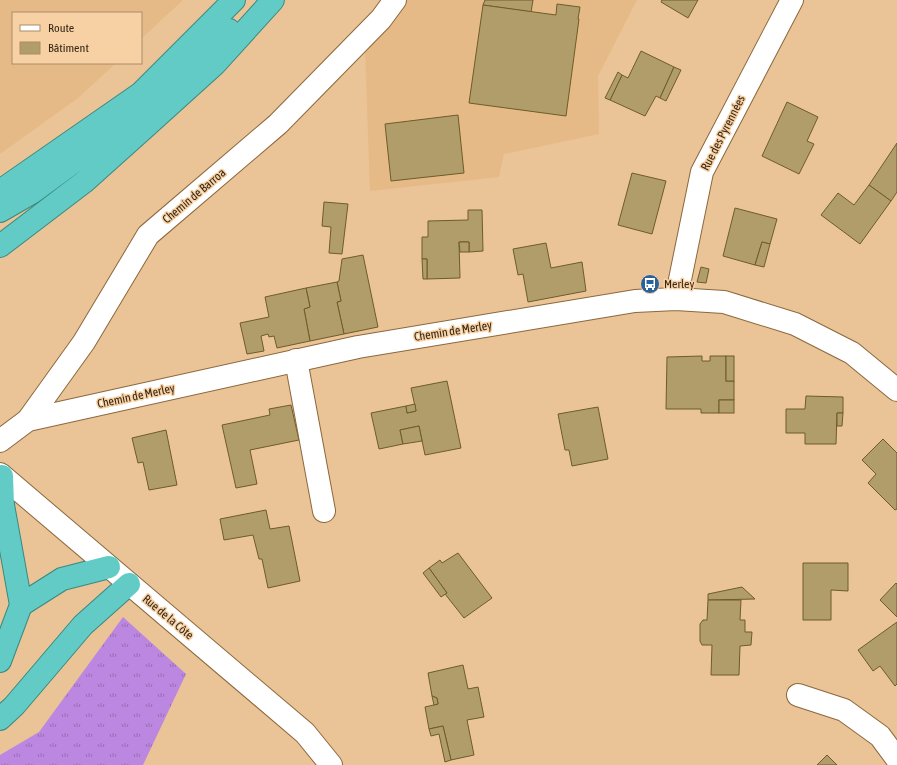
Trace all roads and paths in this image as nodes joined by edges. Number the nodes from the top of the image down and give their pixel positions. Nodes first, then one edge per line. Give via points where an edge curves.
1 (234, 0) edge
2 (256, 0) edge
3 (273, 0) edge
4 (395, 0) edge
5 (792, 0) edge
6 (0, 192) edge
7 (0, 211) edge
8 (0, 246) edge
9 (676, 300) junction
10 (296, 360) junction
11 (897, 390) edge
12 (28, 420) junction
13 (0, 441) edge
14 (1, 475) edge
15 (324, 511) dead end
16 (109, 567) junction
17 (129, 584) junction
18 (21, 605) junction
19 (0, 662) edge
20 (798, 695) dead end
21 (0, 719) edge
22 (897, 759) edge
23 (331, 765) edge

1 - 6 highway via 141,93
2 - 7 highway via 231,28 123,126 33,192
3 - 8 highway via 215,64 142,130 84,182
4 - 12 street, Chemin de Barroa via 381,18 278,124 148,235 84,342
5 - 9 street, Rue des Pyrennées via 702,172
9 - 10 street, Chemin de Merley via 636,301 358,347
9 - 11 street, Chemin de Merley via 724,302 795,324 852,353
10 - 12 street, Chemin de Merley
10 - 15 street
12 - 13 street, Chemin de Merley
14 - 16 street, Rue de la Côte
14 - 18 highway via 3,505
16 - 17 street, Rue de la Côte
16 - 18 highway via 62,579
17 - 21 highway via 83,625
17 - 23 street, Rue de la Côte via 305,733
18 - 19 highway
20 - 22 street via 844,710 880,736

